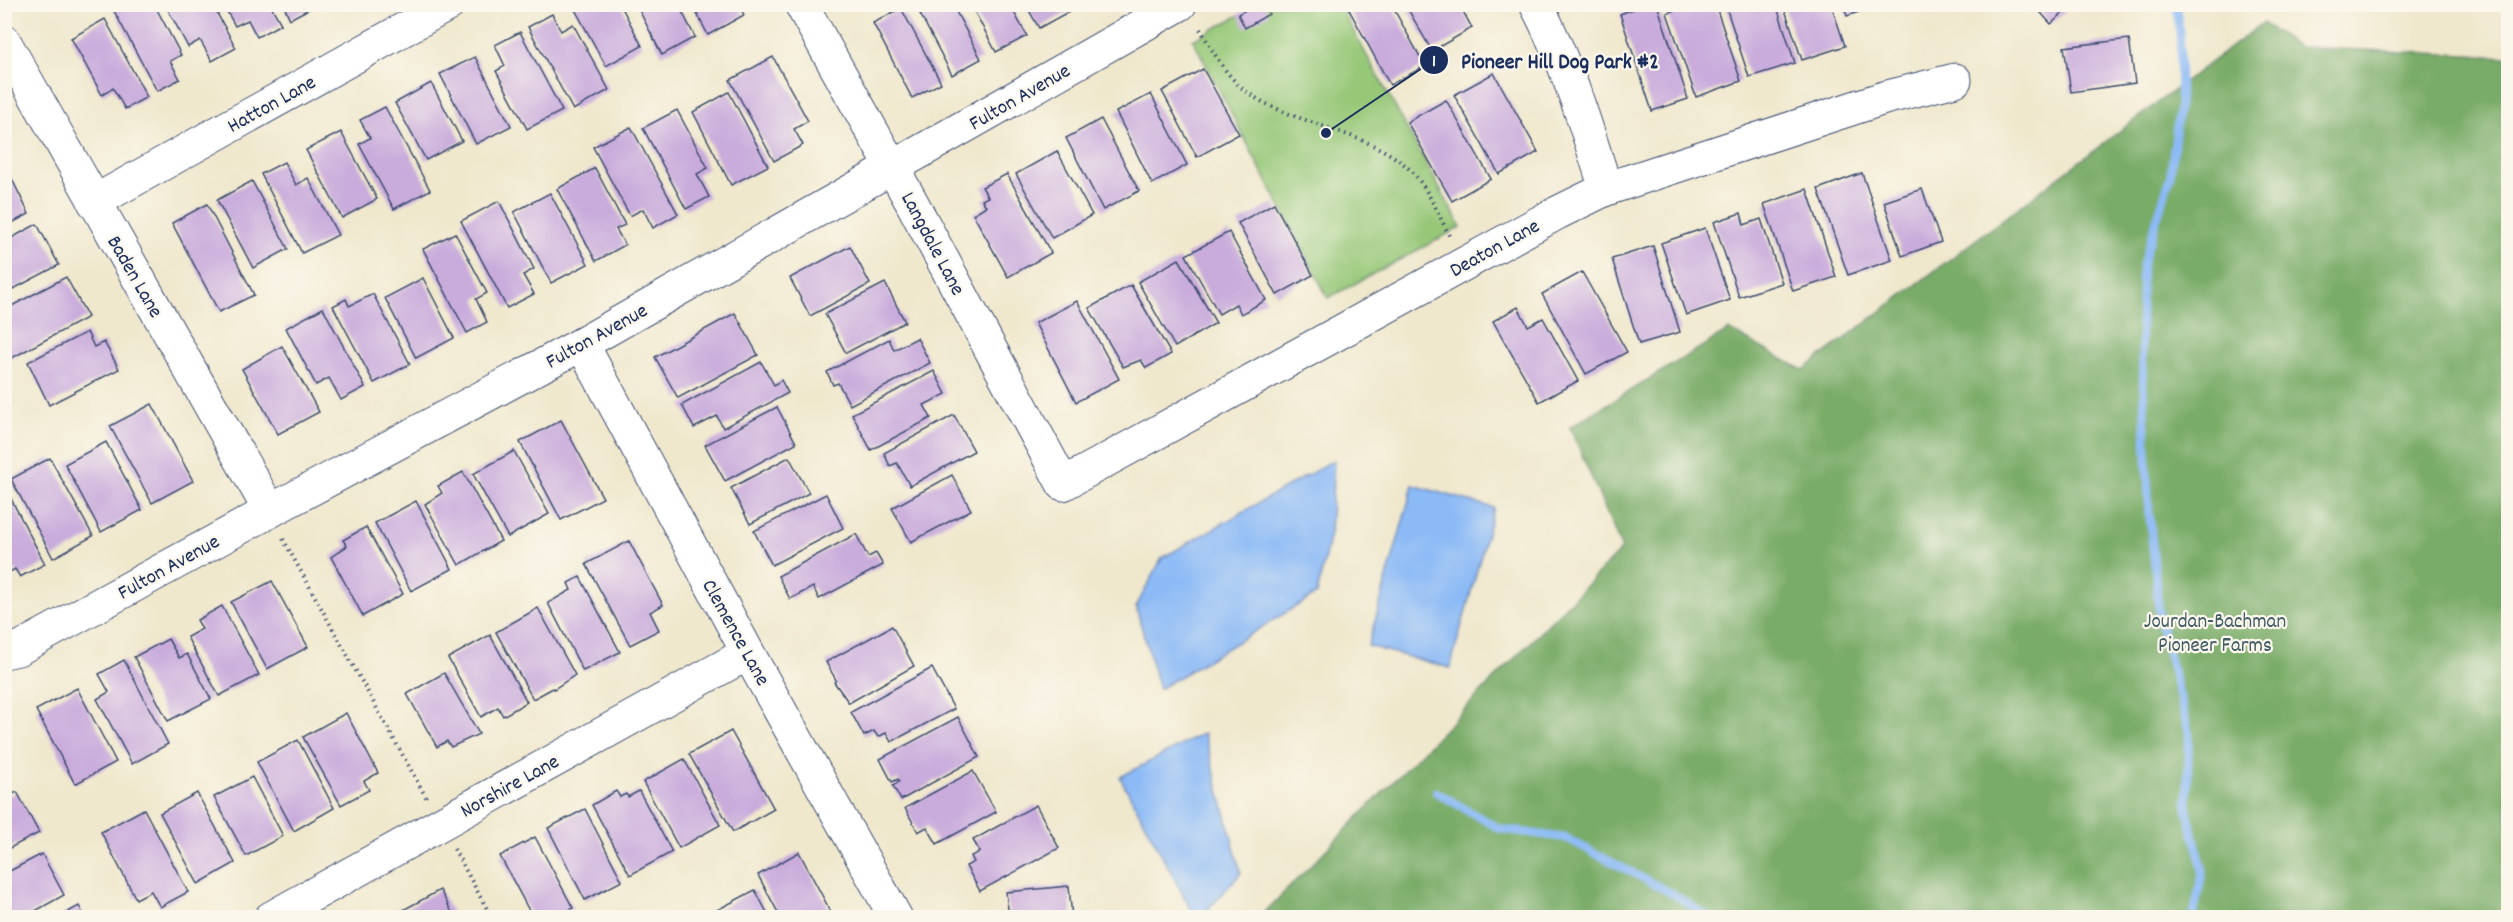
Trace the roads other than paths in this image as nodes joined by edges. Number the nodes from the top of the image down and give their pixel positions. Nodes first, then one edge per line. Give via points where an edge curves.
1 (448, 4) edge
2 (1180, 4) edge
3 (1536, 4) edge
4 (805, 6) edge
5 (4, 41) edge
6 (1955, 80) dead end
7 (893, 167) junction
8 (1606, 189) junction
9 (94, 201) junction
10 (582, 344) junction
11 (1063, 484) joint
12 (275, 523) junction
13 (4, 652) edge
14 (748, 653) junction
15 (271, 918) edge
16 (896, 918) edge

1 - 9 street, Hatton Lane
2 - 7 street, Fulton Avenue
3 - 8 street via 1583,115
4 - 7 street, Langdale Lane
5 - 9 street, Baden Lane
6 - 8 street, Deaton Lane via 1884,98
7 - 10 street, Fulton Avenue
7 - 11 street, Langdale Lane
8 - 11 street, Deaton Lane
9 - 12 street, Baden Lane
10 - 12 street, Fulton Avenue
10 - 14 street, Clemence Lane
12 - 13 street, Fulton Avenue via 18,649
14 - 15 street, Norshire Lane
14 - 16 street, Clemence Lane

